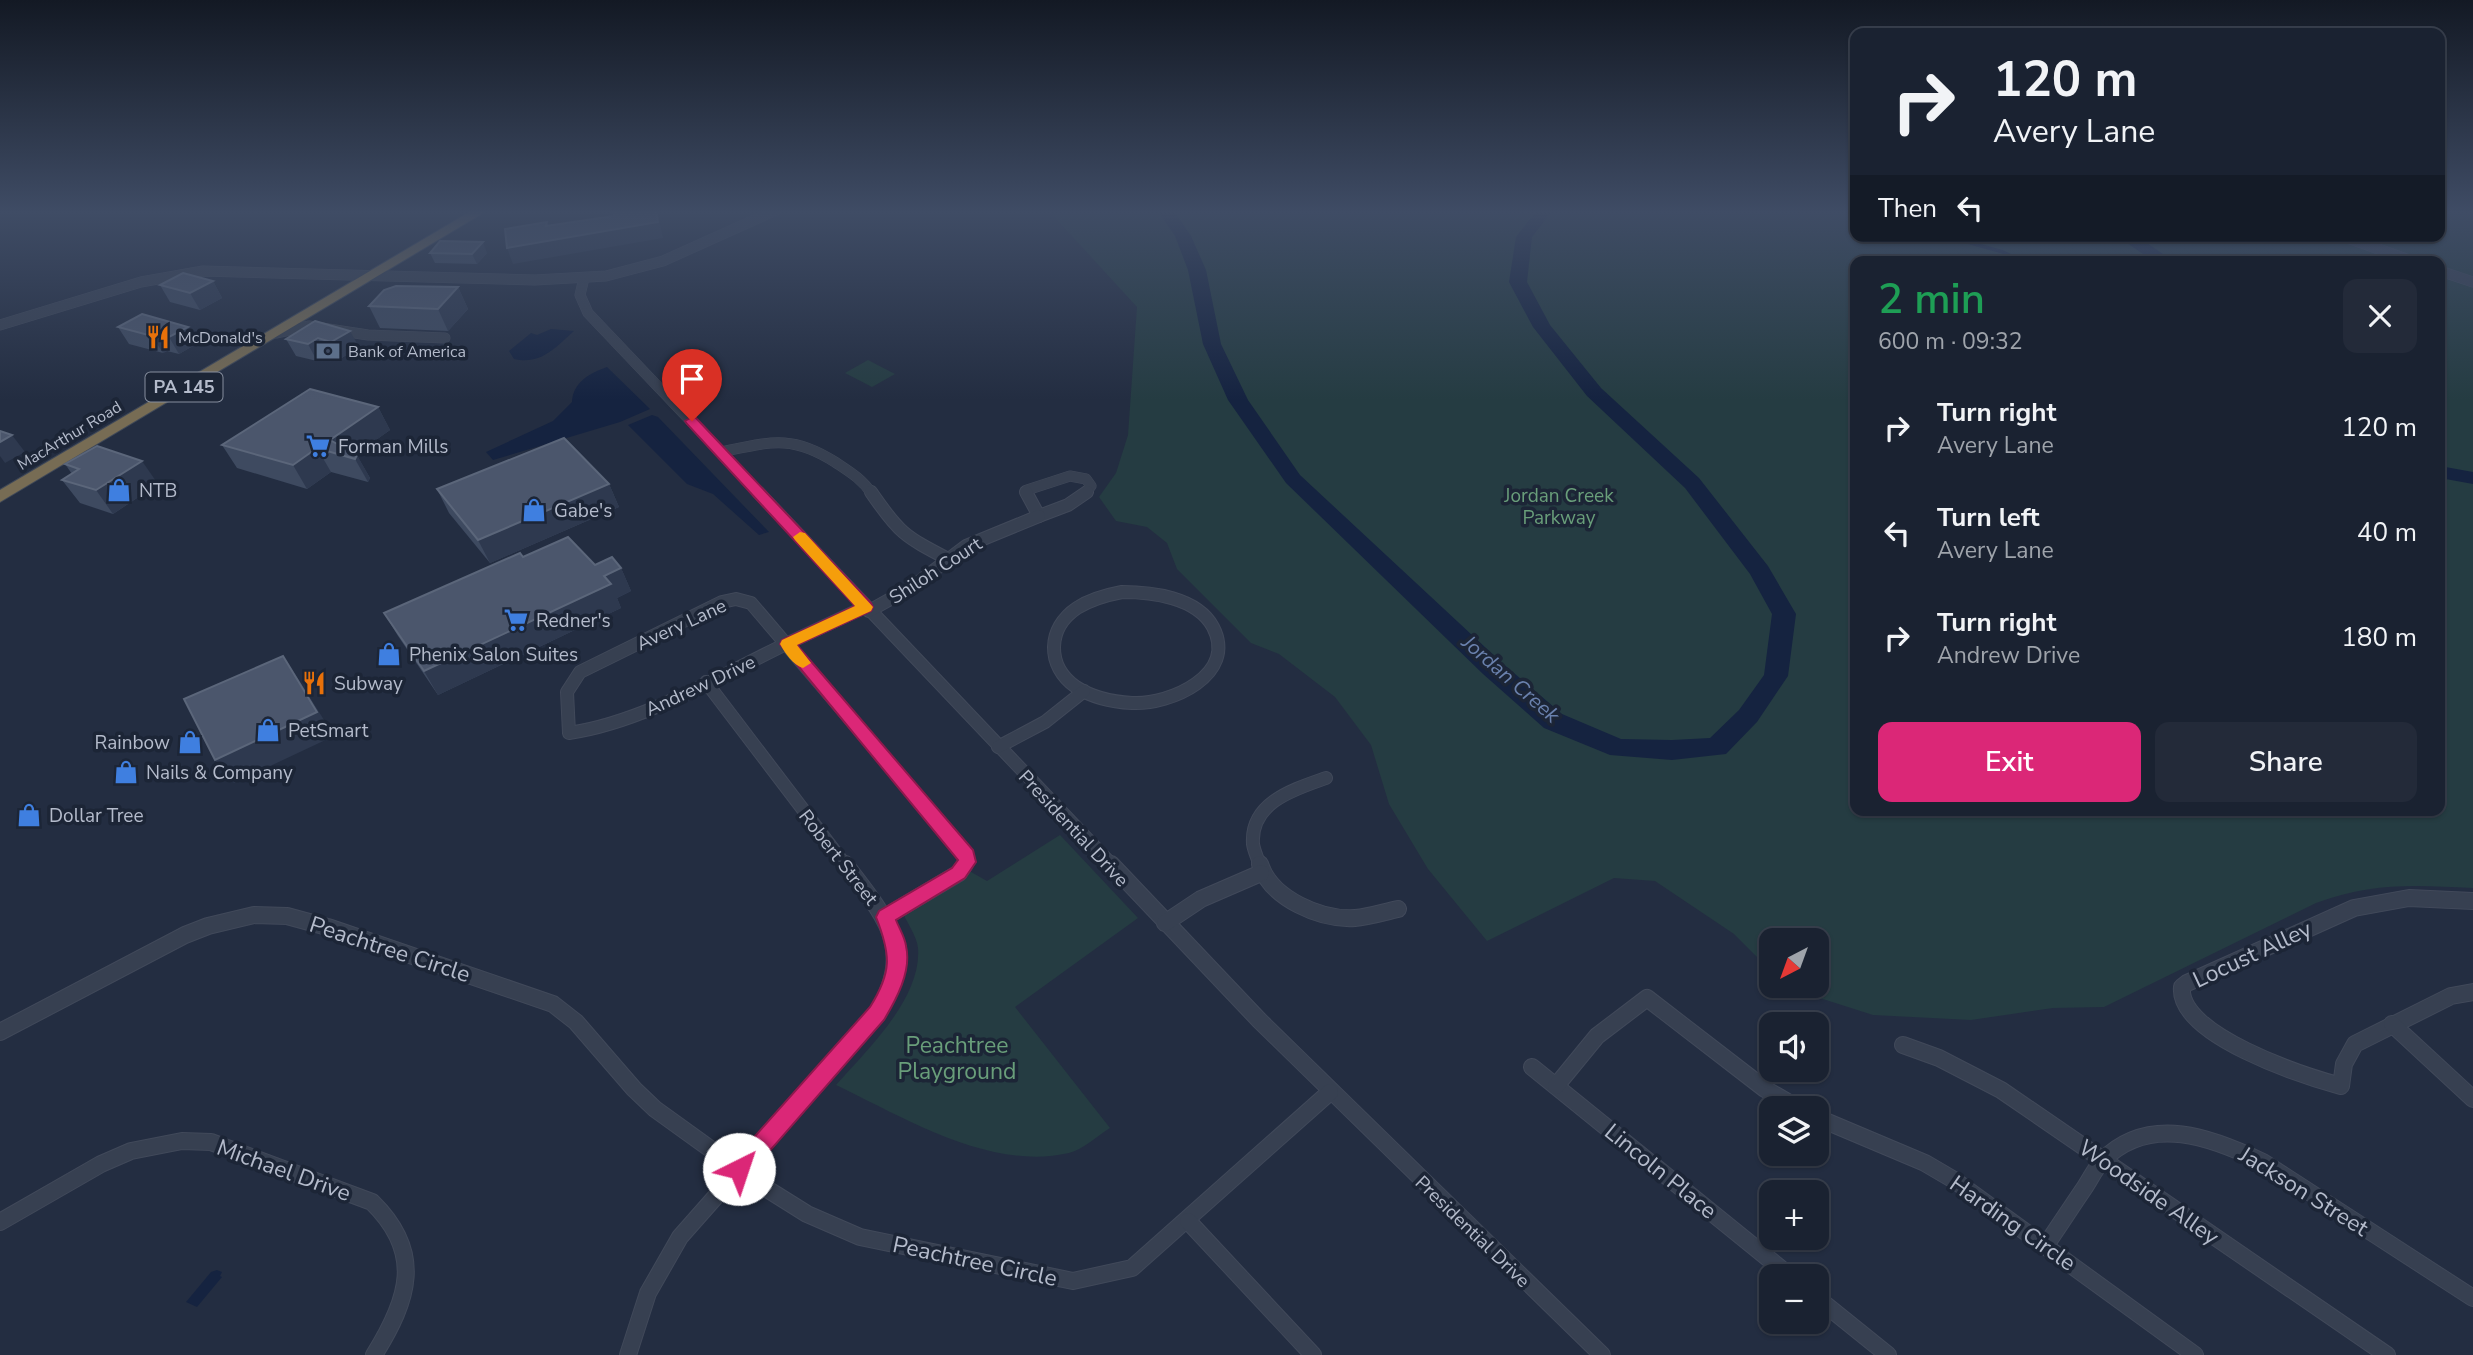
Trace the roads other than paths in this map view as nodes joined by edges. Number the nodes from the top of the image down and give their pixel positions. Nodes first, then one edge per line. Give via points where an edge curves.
1 (183, 273) edge
2 (276, 273) edge
3 (355, 273) edge
4 (375, 273) edge
5 (621, 273) edge
6 (2447, 273) edge
7 (350, 276) junction
8 (369, 277) junction
9 (584, 278) junction
10 (2473, 282) edge
11 (317, 308) junction
12 (0, 325) edge
13 (315, 325) junction
14 (273, 334) junction
15 (380, 335) joint
16 (445, 338) dead end
17 (721, 452) junction
18 (0, 482) edge
19 (0, 497) edge
20 (1040, 516) junction
21 (948, 559) junction
22 (867, 609) junction
23 (787, 644) junction
24 (706, 682) junction
25 (1084, 691) junction
26 (569, 733) joint
27 (998, 747) junction
28 (1326, 778) dead end
29 (1261, 873) junction
30 (2473, 901) edge
31 (1398, 909) dead end
32 (885, 917) junction
33 (1165, 923) junction
34 (2473, 992) edge
35 (1647, 998) joint
36 (2392, 1024) junction
37 (0, 1031) edge
38 (1903, 1045) dead end
39 (1532, 1067) dead end
40 (1556, 1086) junction
41 (1330, 1092) junction
42 (1777, 1096) edge
43 (2473, 1099) edge
44 (1829, 1122) edge
45 (2103, 1160) junction
46 (739, 1169) junction
47 (1188, 1221) junction
48 (0, 1222) edge
49 (2046, 1245) junction
50 (1775, 1264) edge
51 (2473, 1298) edge
52 (1829, 1307) edge
53 (374, 1355) edge
54 (628, 1355) edge
55 (1313, 1355) edge
56 (1602, 1355) edge
57 (1888, 1355) edge
58 (2195, 1355) edge
59 (2387, 1355) edge

1 - 12 street
2 - 7 street
3 - 7 highway, MacArthur Road / PA 145
4 - 8 highway, MacArthur Road / PA 145
5 - 9 street
6 - 10 street
7 - 8 street
7 - 18 highway, MacArthur Road / PA 145
8 - 9 street
8 - 11 highway, MacArthur Road / PA 145
9 - 17 street, Presidential Drive via 580,295 585,310
11 - 13 street via 312,317
11 - 14 highway, MacArthur Road / PA 145
13 - 14 street
13 - 15 street
14 - 19 highway, MacArthur Road / PA 145
15 - 16 street
17 - 21 street via 771,442 797,443 816,450 863,480 905,537
17 - 22 street, Presidential Drive
20 - 20 street, Shiloh Court via 1083,496 1090,482 1070,476 1030,487 1026,493
20 - 21 street, Shiloh Court via 981,539
21 - 22 street, Shiloh Court via 912,587
22 - 23 street, Andrew Drive
22 - 27 street, Presidential Drive
23 - 24 street, Andrew Drive
23 - 26 street, Avery Lane via 751,603 722,602 573,678 565,691
23 - 32 street, Avery Lane via 967,855 959,873
24 - 26 street, Andrew Drive via 619,723
24 - 32 street, Robert Street
25 - 25 street via 1063,676 1053,645 1062,622 1088,602 1122,592 1151,592 1178,599 1211,625 1215,658 1203,678 1180,694 1130,704
25 - 27 street via 1045,722
27 - 33 street, Presidential Drive
28 - 29 street via 1289,789 1265,808 1253,849
29 - 31 street via 1283,897 1318,914 1361,918
29 - 33 street via 1201,900
30 - 36 street, Locust Alley via 2409,898 2354,908 2182,988 2185,1005 2245,1051 2307,1078 2341,1086 2341,1069 2355,1044
32 - 46 street, Robert Street via 897,947 897,966 887,998
33 - 41 street, Presidential Drive
34 - 36 street via 2451,996
35 - 40 street via 1597,1036
35 - 42 street
36 - 43 street
37 - 46 street, Peachtree Circle via 185,935 232,919 287,916 553,1004 570,1014 652,1106
38 - 45 street, Woodside Alley via 2001,1090
39 - 40 street, Lincoln Place
40 - 50 street, Lincoln Place
41 - 47 street, Peachtree Circle
41 - 56 street, Presidential Drive
44 - 49 street, Harding Circle via 1925,1163
45 - 49 street, Jackson Street
45 - 51 street, Jackson Street via 2132,1138 2153,1133 2177,1133 2226,1144 2273,1167
45 - 59 street, Woodside Alley
46 - 47 street, Peachtree Circle via 829,1227 1073,1281 1132,1268
46 - 54 street via 664,1259 637,1316
47 - 55 street
48 - 53 street, Michael Drive via 131,1151 171,1142 211,1142 372,1202 388,1215 400,1232 407,1272 398,1312
49 - 58 street, Harding Circle
52 - 57 street

